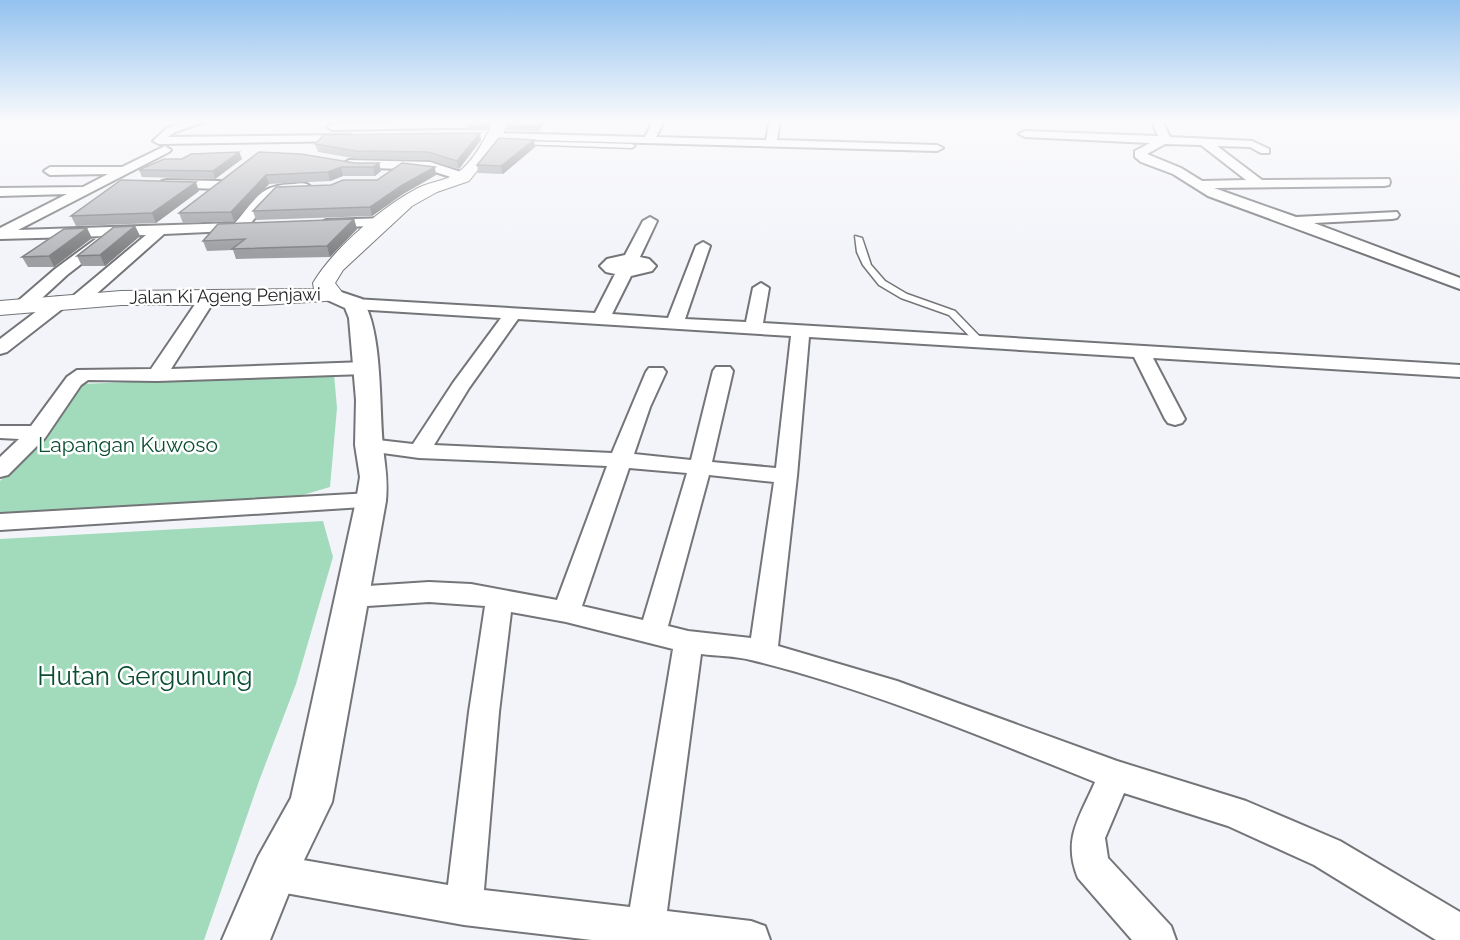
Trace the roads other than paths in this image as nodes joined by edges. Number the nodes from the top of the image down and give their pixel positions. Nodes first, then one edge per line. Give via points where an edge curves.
1 (133, 165) edge
2 (357, 165) edge
3 (401, 165) junction
4 (472, 165) edge
5 (1161, 165) edge
6 (1235, 165) edge
7 (125, 170) junction
8 (50, 171) dead end
9 (235, 173) edge
10 (341, 175) edge
11 (463, 177) junction
12 (311, 182) edge
13 (1384, 182) dead end
14 (99, 183) junction
15 (132, 183) edge
16 (154, 184) edge
17 (1198, 184) junction
18 (1260, 184) junction
19 (220, 185) junction
20 (85, 190) junction
21 (0, 192) edge
22 (203, 198) edge
23 (1392, 215) dead end
24 (177, 217) edge
25 (1292, 220) junction
26 (650, 221) dead end
27 (385, 222) junction
28 (315, 224) edge
29 (260, 226) edge
30 (239, 227) junction
31 (160, 230) junction
32 (113, 232) junction
33 (0, 235) edge
34 (858, 238) dead end
35 (703, 246) dead end
36 (1460, 284) edge
37 (761, 288) dead end
38 (208, 298) junction
39 (343, 299) junction
40 (69, 301) junction
41 (24, 305) junction
42 (0, 308) edge
43 (514, 313) junction
44 (601, 319) junction
45 (675, 323) junction
46 (753, 329) junction
47 (800, 332) junction
48 (981, 343) junction
49 (0, 348) edge
50 (1141, 351) junction
51 (365, 368) junction
52 (723, 371) dead end
53 (1460, 371) edge
54 (656, 372) dead end
55 (157, 375) junction
56 (1175, 419) dead end
57 (0, 432) edge
58 (37, 433) junction
59 (369, 445) junction
60 (419, 451) junction
61 (621, 460) junction
62 (700, 467) junction
63 (0, 470) edge
64 (786, 476) junction
65 (371, 501) junction
66 (0, 522) edge
67 (352, 597) junction
68 (499, 600) junction
69 (566, 612) junction
70 (653, 632) junction
71 (688, 642) junction
72 (763, 653) junction
73 (1115, 775) junction
74 (274, 873) junction
75 (465, 906) junction
76 (645, 933) edge
77 (1460, 933) edge
78 (246, 940) edge
79 (751, 940) edge
80 (1157, 940) edge

1 - 7 street
2 - 3 street
3 - 10 street via 386,177
3 - 11 street via 437,167
4 - 11 main road, Jalan Ki Ageng Penjawi
5 - 17 street
6 - 18 street
7 - 8 street
7 - 14 street
9 - 19 street
11 - 27 main road, Jalan Ki Ageng Penjawi via 415,196
12 - 30 street via 270,191
13 - 18 street
14 - 15 street
14 - 20 street
16 - 19 street
17 - 18 street
17 - 25 street via 1223,197
19 - 22 street
20 - 21 street
20 - 33 street
23 - 25 street
24 - 31 street
25 - 36 street
26 - 44 street
27 - 28 street
27 - 39 main road, Jalan Ki Ageng Penjawi via 333,266 324,284 326,290
29 - 30 street
30 - 31 street
31 - 32 street
31 - 40 street
32 - 33 street
32 - 41 street
34 - 48 lane via 861,256 876,278 914,300 952,313
35 - 45 street
37 - 46 street
38 - 39 main road, Jalan Ki Ageng Penjawi
38 - 40 main road, Jalan Ki Ageng Penjawi
38 - 55 street
39 - 43 street
39 - 51 street via 360,318
40 - 41 main road, Jalan Ki Ageng Penjawi
40 - 49 street
41 - 42 main road, Jalan Ki Ageng Penjawi
43 - 44 street
43 - 60 street
44 - 45 street
45 - 46 street
46 - 47 street
47 - 48 street
47 - 64 street
48 - 50 street
50 - 53 street
50 - 56 street
51 - 55 street
51 - 59 street
52 - 62 street
54 - 61 street
55 - 58 street via 80,376
57 - 58 street
58 - 63 street
59 - 60 street
59 - 65 street via 374,477
60 - 61 street
61 - 62 street
61 - 69 street
62 - 64 street
62 - 70 street
64 - 72 street
65 - 66 street
65 - 67 street
67 - 68 street via 429,592
67 - 74 street via 311,802
68 - 69 street
68 - 75 street
69 - 70 street
70 - 71 street
71 - 72 street
71 - 76 street
72 - 73 street via 837,672 973,719
73 - 77 street via 1234,812 1327,853
73 - 80 street via 1088,838 1091,866
74 - 75 street
74 - 78 street
75 - 76 street
76 - 79 street

